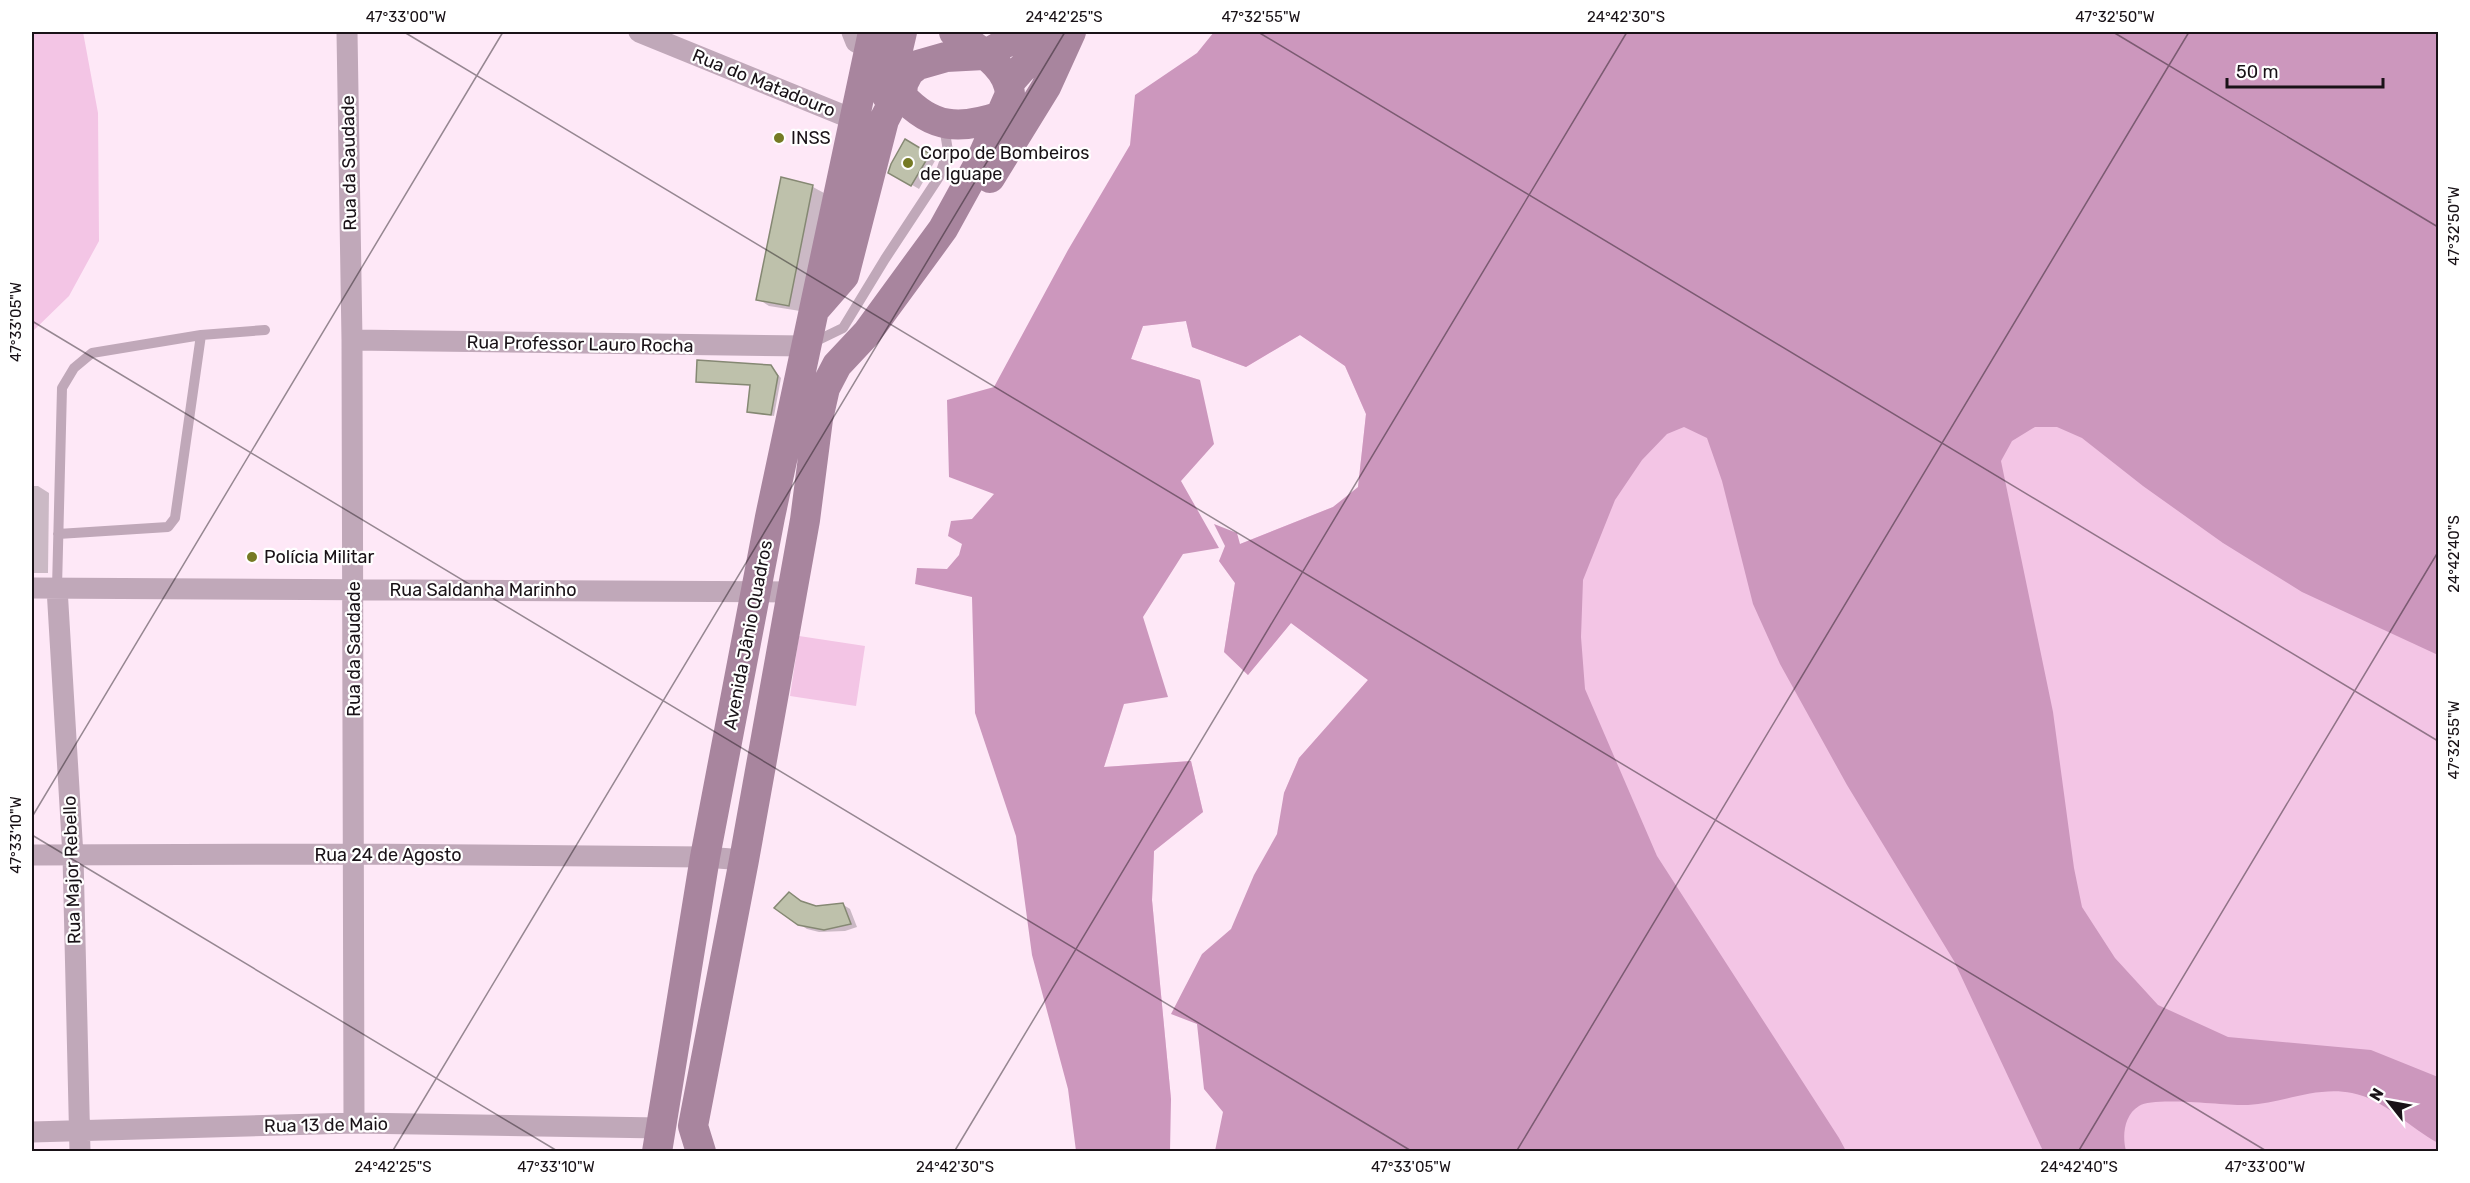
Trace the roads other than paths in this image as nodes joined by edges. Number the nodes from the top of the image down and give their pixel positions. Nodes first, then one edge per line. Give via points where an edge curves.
1 (346, 32) edge
2 (639, 32) edge
3 (902, 32) edge
4 (954, 32) edge
5 (1020, 32) edge
6 (1054, 32) edge
7 (1071, 32) edge
8 (865, 37) edge
9 (984, 55) junction
10 (911, 74) junction
11 (1009, 83) junction
12 (1000, 116) junction
13 (869, 120) junction
14 (943, 123) junction
15 (943, 229) junction
16 (881, 294) junction
17 (265, 330) dead end
18 (201, 335) junction
19 (352, 340) junction
20 (807, 346) junction
21 (770, 517) junction
22 (805, 520) junction
23 (58, 534) junction
24 (32, 588) edge
25 (57, 588) junction
26 (354, 590) junction
27 (758, 590) junction
28 (791, 592) junction
29 (355, 854) junction
30 (32, 855) edge
31 (72, 856) junction
32 (705, 857) junction
33 (744, 860) junction
34 (354, 1123) junction
35 (32, 1132) edge
36 (697, 1139) edge
37 (80, 1141) edge
38 (662, 1144) edge

1 - 19 street, Rua da Saudade
2 - 13 street, Rua do Matadouro
3 - 8 main road
3 - 10 main road
3 - 13 main road via 888,88
4 - 9 main road
5 - 9 main road
6 - 11 main road
7 - 15 main road via 1046,87 988,180
8 - 13 main road
9 - 10 main road via 946,57
9 - 11 main road via 1002,68
10 - 13 main road
10 - 14 main road via 902,96 917,112
11 - 12 main road via 1010,94
12 - 14 main road via 976,125
12 - 15 main road
13 - 20 main road, Avenida Jânio Quadros
14 - 16 lane via 948,151 939,177 885,259
15 - 16 main road, Avenida Jânio Quadros
16 - 20 lane via 843,328
16 - 22 main road, Avenida Jânio Quadros via 867,333 837,365 825,388
17 - 18 lane
18 - 23 lane via 92,353 74,368 62,388
18 - 23 lane via 175,518 168,526
19 - 20 street, Rua Professor Lauro Rocha
19 - 26 street, Rua da Saudade
20 - 21 main road, Avenida Jânio Quadros
21 - 22 main road
21 - 27 main road, Avenida Jânio Quadros
22 - 28 main road, Avenida Jânio Quadros
23 - 25 lane
24 - 25 street, Rua Saldanha Marinho
25 - 26 street, Rua Saldanha Marinho
25 - 31 street, Rua Major Rebello
26 - 27 street, Rua Saldanha Marinho
26 - 29 street, Rua da Saudade
27 - 28 street, Rua Saldanha Marinho
27 - 32 main road, Avenida Jânio Quadros
28 - 33 main road, Avenida Jânio Quadros
29 - 31 street, Rua 24 de Agosto
29 - 32 street, Rua 24 de Agosto
29 - 34 street, Rua da Saudade
30 - 31 street, Rua 24 de Agosto
31 - 37 street, Rua Major Rebello
32 - 33 street, Rua 24 de Agosto
32 - 38 main road, Avenida Jânio Quadros
33 - 36 main road, Avenida Jânio Quadros
34 - 37 street, Rua 13 de Maio
34 - 38 street, Rua 13 de Maio
35 - 37 street, Rua 13 de Maio
36 - 38 main road, Rua 13 de Maio

